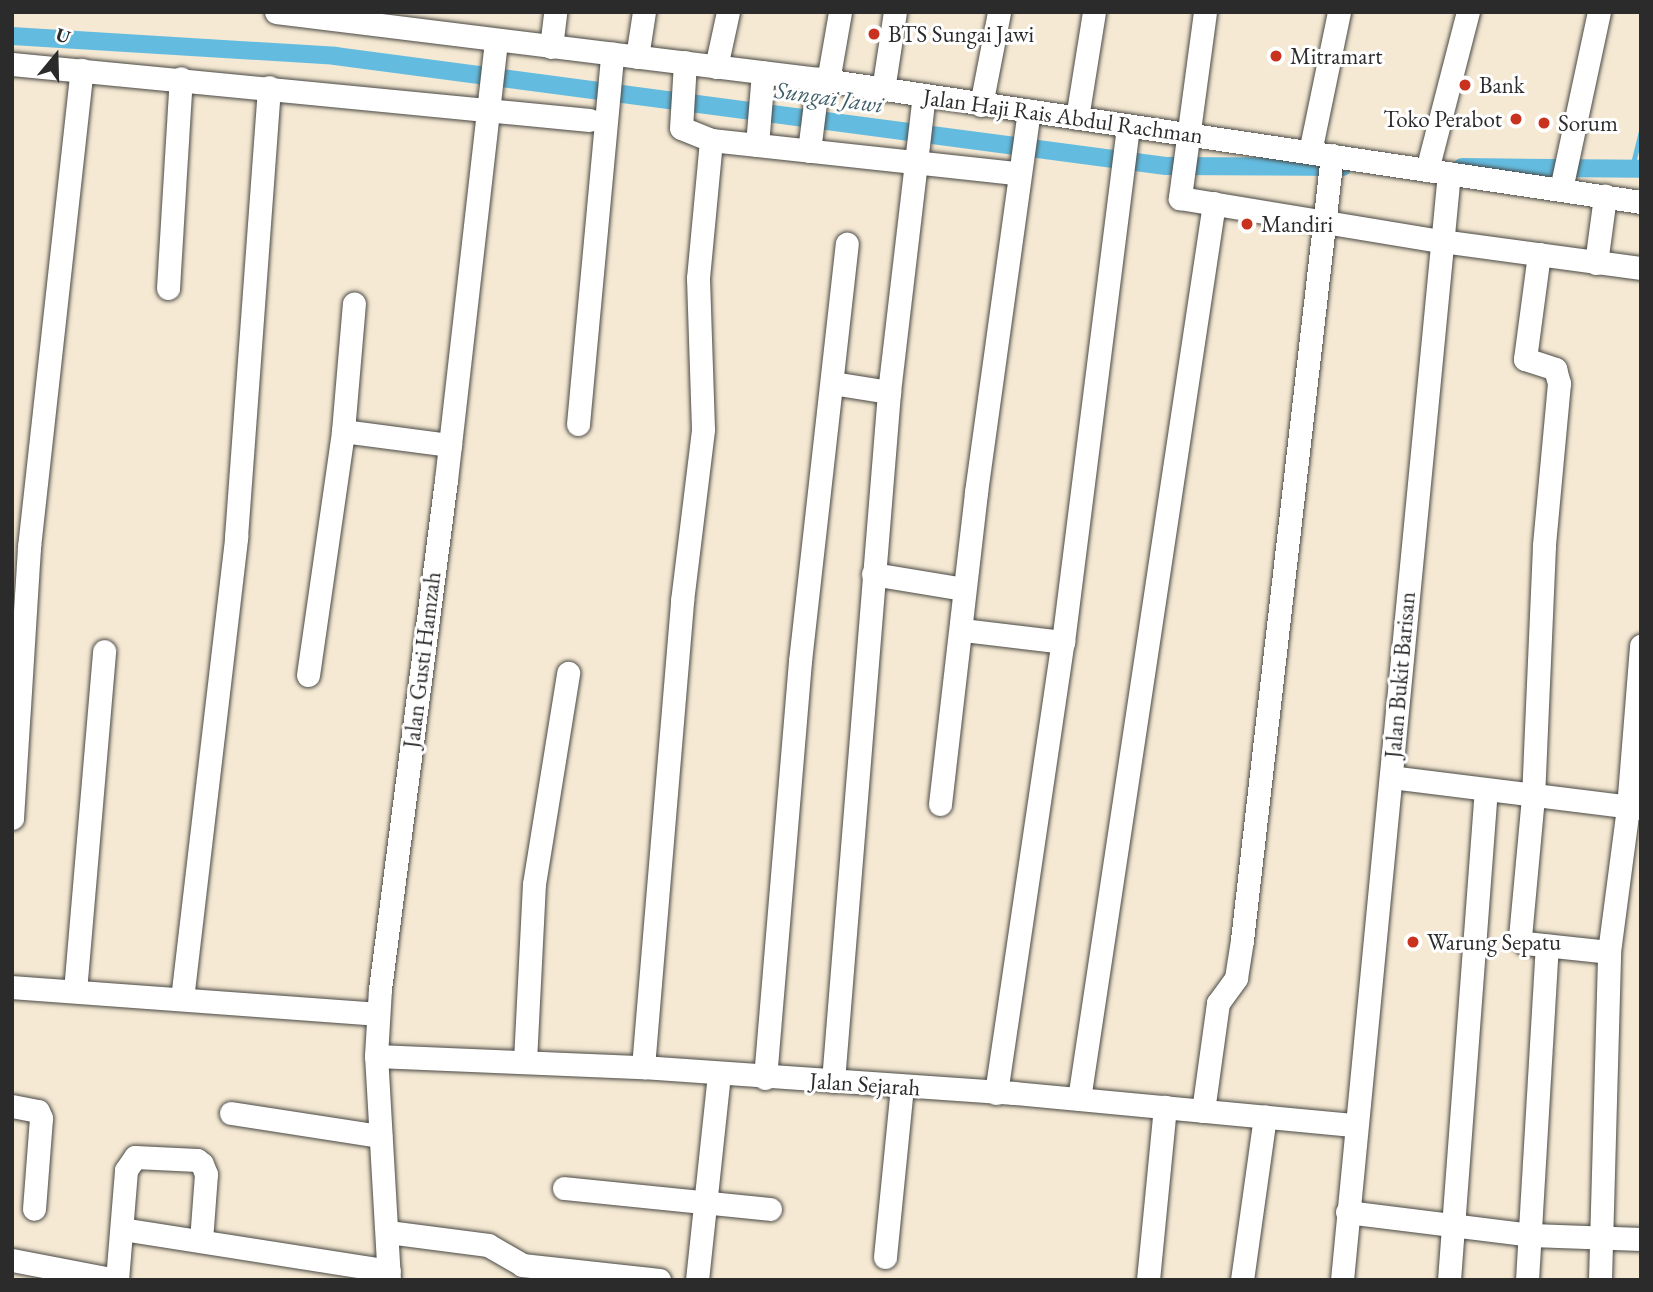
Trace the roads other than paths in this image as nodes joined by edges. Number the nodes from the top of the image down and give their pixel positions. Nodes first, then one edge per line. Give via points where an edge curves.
1 (276, 12) edge
2 (555, 12) edge
3 (644, 12) edge
4 (728, 12) edge
5 (840, 12) edge
6 (895, 12) edge
7 (999, 12) edge
8 (1094, 12) edge
9 (1205, 12) edge
10 (1339, 12) edge
11 (1468, 12) edge
12 (1599, 12) edge
13 (333, 17) edge
14 (459, 22) edge
15 (495, 47) junction
16 (551, 47) junction
17 (637, 57) junction
18 (611, 63) junction
19 (12, 64) edge
20 (716, 67) junction
21 (82, 70) junction
22 (684, 72) junction
23 (181, 78) junction
24 (762, 82) junction
25 (269, 87) junction
26 (821, 87) junction
27 (883, 90) junction
28 (922, 102) junction
29 (488, 104) junction
30 (981, 105) junction
31 (1027, 116) junction
32 (1077, 118) junction
33 (589, 120) dead end
34 (1128, 134) junction
35 (758, 136) junction
36 (711, 140) junction
37 (1185, 144) junction
38 (809, 146) junction
39 (913, 156) junction
40 (1324, 159) junction
41 (1018, 169) junction
42 (1441, 176) junction
43 (1554, 188) junction
44 (1641, 202) edge
45 (1214, 203) junction
46 (1605, 203) junction
47 (1328, 219) junction
48 (1442, 233) junction
49 (847, 244) dead end
50 (1539, 254) junction
51 (1597, 254) junction
52 (1641, 268) edge
53 (168, 288) dead end
54 (354, 303) dead end
55 (832, 383) junction
56 (889, 392) junction
57 (578, 425) dead end
58 (343, 431) junction
59 (450, 444) junction
60 (873, 574) junction
61 (964, 589) junction
62 (963, 630) junction
63 (1063, 642) junction
64 (1641, 646) edge
65 (104, 651) dead end
66 (568, 673) dead end
67 (308, 676) dead end
68 (1391, 777) junction
69 (1486, 790) junction
70 (1533, 797) junction
71 (940, 804) dead end
72 (1634, 808) edge
73 (12, 818) edge
74 (1547, 946) junction
75 (1609, 952) junction
76 (12, 986) edge
77 (75, 991) junction
78 (182, 999) junction
79 (378, 1014) junction
80 (376, 1056) junction
81 (525, 1061) junction
82 (643, 1067) junction
83 (719, 1074) junction
84 (765, 1078) junction
85 (833, 1081) junction
86 (902, 1086) junction
87 (996, 1093) junction
88 (1079, 1099) junction
89 (12, 1106) edge
90 (1165, 1107) junction
91 (1203, 1111) junction
92 (231, 1113) dead end
93 (1265, 1117) junction
94 (1354, 1125) junction
95 (380, 1136) junction
96 (564, 1188) dead end
97 (705, 1203) junction
98 (34, 1209) dead end
99 (770, 1209) dead end
100 (1347, 1213) junction
101 (1452, 1226) junction
102 (122, 1229) junction
103 (388, 1232) junction
104 (1531, 1235) junction
105 (1602, 1237) junction
106 (1641, 1239) edge
107 (201, 1240) junction
108 (885, 1257) dead end
109 (12, 1260) edge
110 (389, 1276) edge
111 (116, 1280) edge
112 (659, 1280) edge
113 (697, 1280) edge
114 (1148, 1280) edge
115 (1242, 1280) edge
116 (1342, 1280) edge
117 (1449, 1280) edge
118 (1527, 1280) edge
119 (1600, 1280) edge

1 - 13 street, Jalan Haji Rais Abdul Rachman
2 - 16 street
3 - 17 street
4 - 20 street
5 - 26 street
6 - 27 street
7 - 30 street
8 - 32 street
9 - 37 street
10 - 40 street
11 - 42 street, Jalan Bukit Barisan
12 - 43 street
13 - 14 street, Jalan Haji Rais Abdul Rachman
14 - 15 street, Jalan Haji Rais Abdul Rachman
15 - 16 street, Jalan Haji Rais Abdul Rachman
15 - 29 street, Jalan Gusti Hamzah
16 - 18 street, Jalan Haji Rais Abdul Rachman
17 - 18 street, Jalan Haji Rais Abdul Rachman
17 - 22 street, Jalan Haji Rais Abdul Rachman
18 - 57 street
19 - 21 street
20 - 22 street, Jalan Haji Rais Abdul Rachman
20 - 24 street, Jalan Haji Rais Abdul Rachman
21 - 23 street
21 - 73 street via 29,547
22 - 36 street via 681,120 685,133
23 - 25 street
23 - 53 street
24 - 26 street, Jalan Haji Rais Abdul Rachman
24 - 35 street
25 - 29 street
25 - 78 street via 236,537
26 - 27 street, Jalan Haji Rais Abdul Rachman
26 - 38 street
27 - 28 street, Jalan Haji Rais Abdul Rachman
28 - 30 street, Jalan Haji Rais Abdul Rachman
28 - 39 street
29 - 33 street
29 - 59 street, Jalan Gusti Hamzah
30 - 31 street, Jalan Haji Rais Abdul Rachman
31 - 32 street, Jalan Haji Rais Abdul Rachman
31 - 41 street
32 - 34 street, Jalan Haji Rais Abdul Rachman
34 - 37 street, Jalan Haji Rais Abdul Rachman
34 - 63 street
35 - 36 street
35 - 38 street
36 - 82 street via 698,278 703,429 682,601
37 - 40 street, Jalan Haji Rais Abdul Rachman
37 - 45 street via 1180,194
38 - 39 street
39 - 41 street
39 - 56 street
40 - 42 street, Jalan Haji Rais Abdul Rachman
40 - 47 street
41 - 61 street
42 - 43 street, Jalan Haji Rais Abdul Rachman
42 - 48 street, Jalan Bukit Barisan
43 - 46 street, Jalan Haji Rais Abdul Rachman
44 - 46 street, Jalan Haji Rais Abdul Rachman
45 - 47 street
45 - 88 street
46 - 51 street
47 - 48 street
47 - 91 street via 1239,965 1218,1003
48 - 50 street
48 - 68 street, Jalan Bukit Barisan
49 - 55 street
50 - 51 street
50 - 70 street via 1525,359 1555,369 1559,383 1544,546
51 - 52 street
54 - 58 street
55 - 56 street
55 - 84 street via 800,661
56 - 60 street
58 - 59 street
58 - 67 street
59 - 79 street, Jalan Gusti Hamzah
60 - 61 street
60 - 85 street
61 - 62 street
62 - 63 street
62 - 71 street
63 - 87 street
64 - 72 street
65 - 77 street
66 - 81 street via 534,884
68 - 69 street
68 - 94 street, Jalan Bukit Barisan
69 - 70 street
69 - 101 street
70 - 72 street
70 - 74 street via 1520,938
72 - 75 street
74 - 75 street
74 - 104 street
75 - 105 street
76 - 77 street
77 - 78 street
78 - 79 street
79 - 80 street, Jalan Gusti Hamzah
80 - 81 street, Jalan Sejarah
80 - 95 street, Jalan Gusti Hamzah
81 - 82 street, Jalan Sejarah
82 - 83 street, Jalan Sejarah
83 - 84 street, Jalan Sejarah
83 - 97 street
84 - 85 street, Jalan Sejarah
85 - 86 street, Jalan Sejarah
86 - 87 street, Jalan Sejarah
86 - 108 street
87 - 88 street, Jalan Sejarah
88 - 90 street, Jalan Sejarah
89 - 98 street via 38,1111 41,1118
90 - 91 street, Jalan Sejarah
90 - 114 street
91 - 93 street, Jalan Sejarah
92 - 95 street
93 - 94 street, Jalan Sejarah
93 - 115 street
94 - 100 street, Jalan Bukit Barisan
95 - 103 street, Jalan Gusti Hamzah
96 - 97 street
97 - 99 street
97 - 113 street
100 - 101 street
100 - 116 street, Jalan Bukit Barisan
101 - 104 street
101 - 117 street
102 - 107 street
102 - 107 street via 130,1161 143,1155 197,1160 206,1174
102 - 111 street
103 - 110 street, Jalan Gusti Hamzah
103 - 112 street via 488,1245 522,1265
104 - 105 street
104 - 118 street
105 - 106 street
105 - 119 street
107 - 110 street
109 - 111 street

